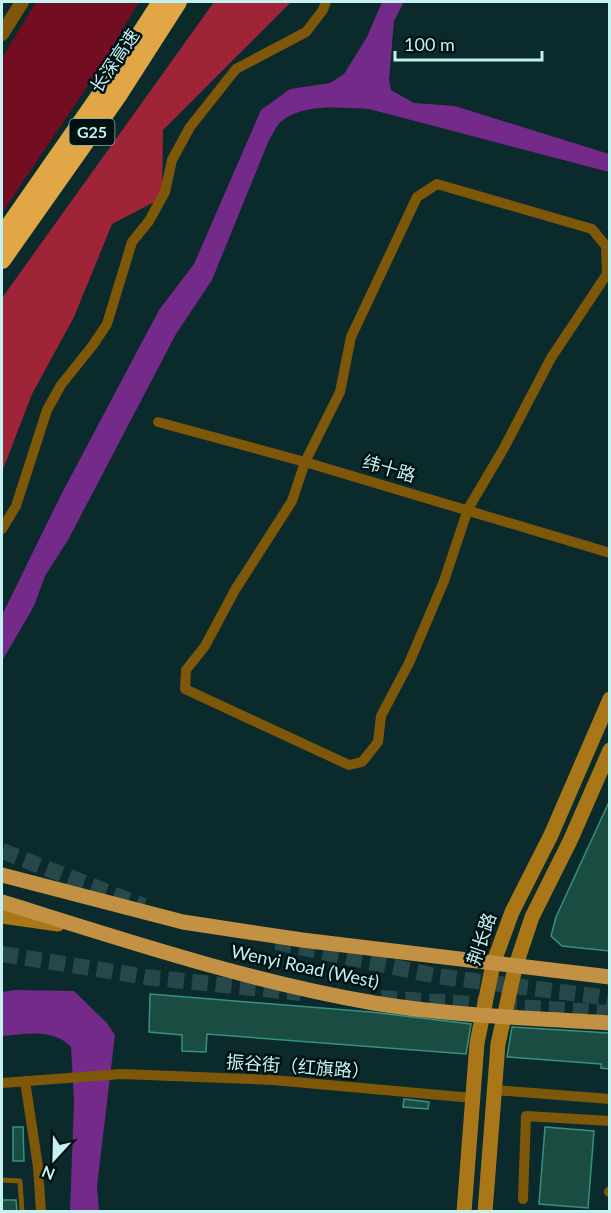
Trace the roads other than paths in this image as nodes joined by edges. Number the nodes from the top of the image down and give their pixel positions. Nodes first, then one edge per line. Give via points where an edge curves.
1 (22, 2) edge
2 (161, 2) edge
3 (180, 2) edge
4 (326, 2) edge
5 (2, 34) edge
6 (2, 236) edge
7 (2, 260) edge
8 (158, 422) dead end
9 (305, 462) junction
10 (468, 509) junction
11 (2, 529) edge
12 (609, 553) edge
13 (609, 699) edge
14 (609, 750) edge
15 (2, 875) edge
16 (2, 902) edge
17 (2, 916) edge
18 (81, 927) junction
19 (493, 964) junction
20 (515, 968) junction
21 (609, 977) edge
22 (481, 1015) junction
23 (503, 1017) junction
24 (609, 1023) edge
25 (25, 1081) junction
26 (2, 1083) edge
27 (494, 1090) junction
28 (473, 1098) junction
29 (609, 1099) edge
30 (609, 1121) edge
31 (2, 1180) edge
32 (523, 1199) dead end
33 (22, 1212) edge
34 (41, 1212) edge
35 (464, 1212) edge
36 (485, 1212) edge

1 - 5 street
2 - 6 highway, 长深高速 / G25
3 - 7 highway, 长深高速 / G25
4 - 11 street via 306,32 236,69 190,128 172,160 165,192 132,242 106,324 47,410 16,506
8 - 9 street, 纬十路
9 - 10 street, 纬十路
9 - 10 street via 292,501 235,590 205,646 186,670 185,688 349,765 362,762 378,742 381,716 444,581
9 - 10 street via 340,392 351,337 417,197 436,184 592,229 606,246 607,274 551,358
10 - 12 street, 纬十路
13 - 19 main road, 荆长路 via 551,835 512,912
14 - 20 main road via 532,917
15 - 19 main road, Wenyi Road (West) via 183,922
16 - 18 main road, Wenyi Road (West)
17 - 18 main road
18 - 22 main road, Wenyi Road (West) via 294,987 376,1003
19 - 20 main road, Wenyi Road (West)
19 - 22 main road, 荆长路
20 - 21 main road, Wenyi Road (West)
20 - 23 main road
22 - 23 main road, Wenyi Road (West)
22 - 28 main road, 荆长路
23 - 24 main road, Wenyi Road (West)
23 - 27 main road
25 - 26 street
25 - 28 street, 振谷街（红旗路） via 121,1074 273,1080
25 - 34 street
27 - 29 street
27 - 36 main road
28 - 35 main road, 荆长路
30 - 32 street via 526,1116
31 - 33 lane via 20,1181

